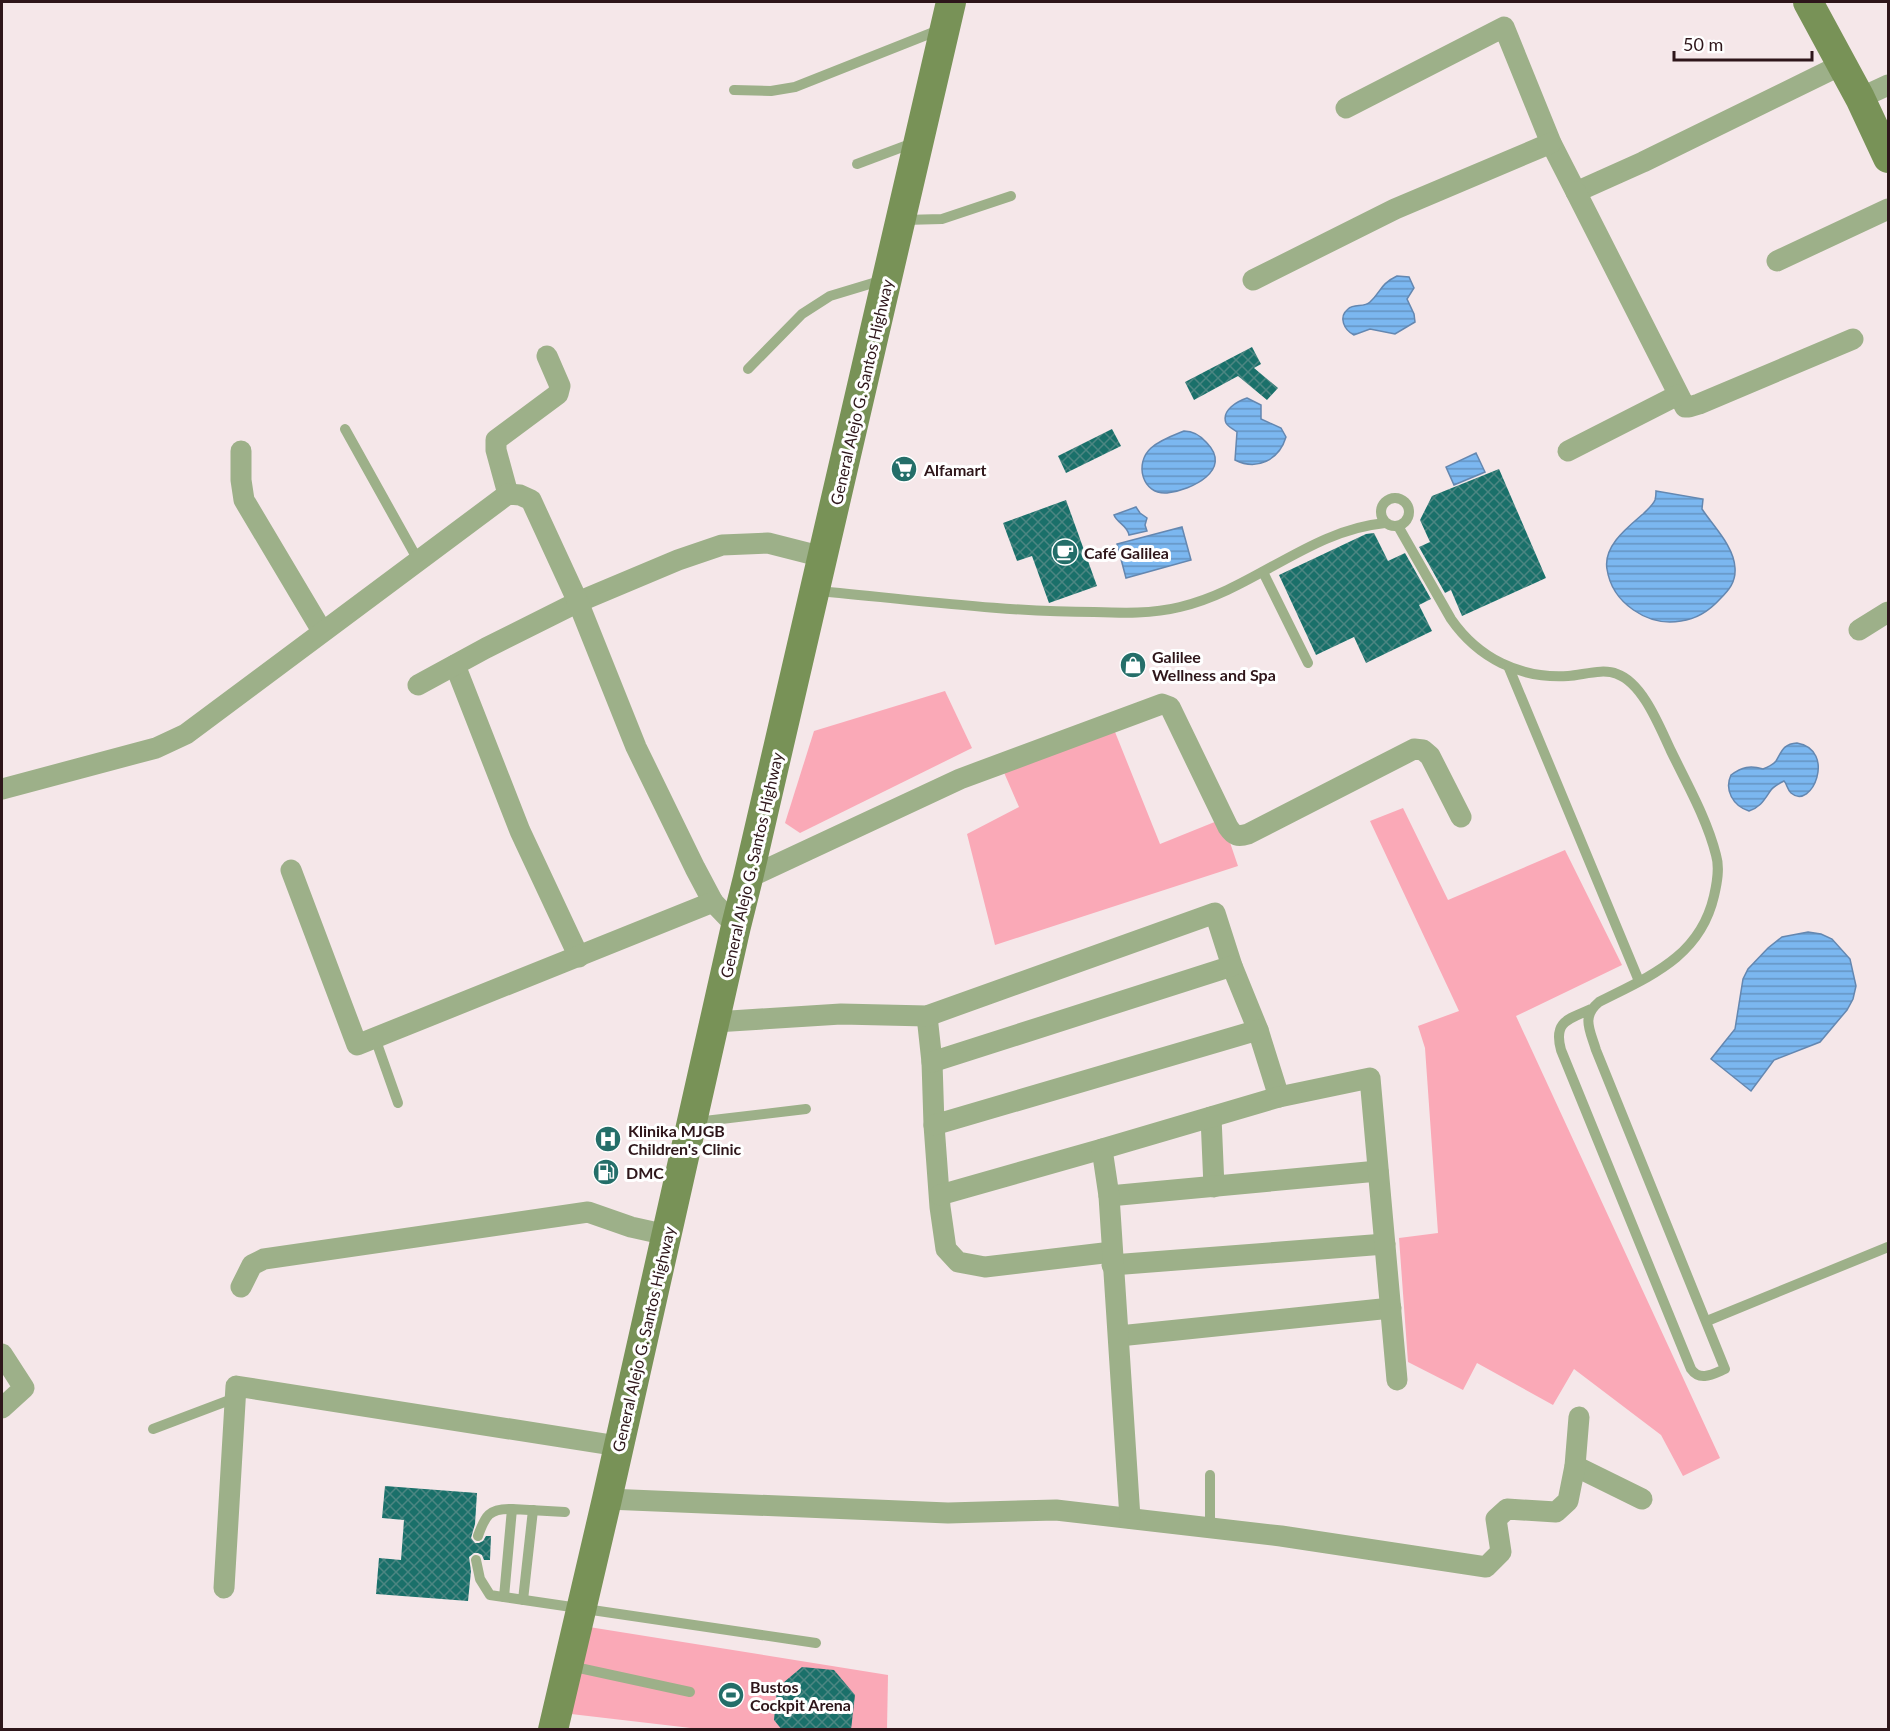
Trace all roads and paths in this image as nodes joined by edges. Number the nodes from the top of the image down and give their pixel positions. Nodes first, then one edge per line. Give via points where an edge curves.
1 (1808, 2) edge
2 (948, 15) edge
3 (1843, 64) junction
4 (1888, 85) edge
5 (734, 90) dead end
6 (1860, 98) junction
7 (1346, 108) dead end
8 (919, 141) junction
9 (1551, 142) junction
10 (1888, 158) edge
11 (857, 164) dead end
12 (1576, 192) junction
13 (1011, 196) dead end
14 (1888, 209) edge
15 (901, 221) junction
16 (1778, 261) dead end
17 (886, 279) junction
18 (1253, 280) dead end
19 (1853, 339) dead end
20 (547, 356) dead end
21 (748, 369) dead end
22 (1678, 395) junction
23 (345, 429) dead end
24 (241, 451) dead end
25 (1568, 451) dead end
26 (508, 494) junction
27 (1385, 523) junction
28 (1398, 526) junction
29 (824, 557) junction
30 (418, 560) junction
31 (1263, 572) junction
32 (816, 591) junction
33 (578, 602) junction
34 (1888, 612) edge
35 (1859, 630) dead end
36 (322, 631) junction
37 (1308, 663) dead end
38 (455, 664) junction
39 (1509, 668) junction
40 (418, 685) dead end
41 (2, 789) edge
42 (1461, 817) dead end
43 (291, 870) dead end
44 (748, 878) junction
45 (713, 902) junction
46 (736, 926) junction
47 (579, 957) junction
48 (1232, 966) junction
49 (1639, 981) junction
50 (1591, 1008) junction
51 (927, 1016) junction
52 (716, 1022) junction
53 (1258, 1030) junction
54 (375, 1038) junction
55 (932, 1062) junction
56 (1280, 1097) junction
57 (398, 1103) dead end
58 (806, 1109) dead end
59 (1211, 1118) junction
60 (692, 1122) junction
61 (934, 1125) junction
62 (1102, 1149) junction
63 (1378, 1171) junction
64 (1214, 1187) junction
65 (940, 1195) junction
66 (1109, 1196) junction
67 (667, 1235) junction
68 (1385, 1244) junction
69 (1888, 1247) edge
70 (1112, 1258) junction
71 (241, 1287) dead end
72 (1391, 1308) junction
73 (1707, 1321) junction
74 (1119, 1336) junction
75 (2, 1354) edge
76 (1397, 1380) dead end
77 (235, 1398) junction
78 (2, 1408) edge
79 (1579, 1417) dead end
80 (153, 1429) dead end
81 (618, 1446) junction
82 (1575, 1466) junction
83 (1210, 1475) dead end
84 (607, 1498) junction
85 (1642, 1499) dead end
86 (512, 1509) junction
87 (533, 1510) junction
88 (565, 1512) dead end
89 (1130, 1518) junction
90 (1210, 1528) junction
91 (477, 1536) dead end
92 (476, 1560) dead end
93 (224, 1588) dead end
94 (504, 1597) junction
95 (523, 1600) junction
96 (581, 1608) junction
97 (816, 1643) dead end
98 (567, 1665) junction
99 (690, 1692) dead end
100 (553, 1730) edge

1 - 3 main road
2 - 5 lane via 795,87
2 - 8 main road, General Alejo G. Santos Highway
3 - 6 main road
3 - 12 street
4 - 6 street
6 - 10 main road
7 - 9 street via 1504,27
8 - 11 lane
8 - 15 main road, General Alejo G. Santos Highway
9 - 12 street
9 - 18 street via 1395,209
12 - 22 street
13 - 15 lane via 942,219
14 - 16 street
15 - 17 main road, General Alejo G. Santos Highway
17 - 21 lane via 830,297 802,314
17 - 29 main road, General Alejo G. Santos Highway
19 - 22 street via 1689,407
20 - 26 street via 560,386 558,394 496,440
22 - 25 street
23 - 30 lane
24 - 36 street via 244,500
26 - 30 street
26 - 33 street via 531,500
27 - 28 lane
27 - 28 lane via 1381,517 1383,504 1394,498 1406,504 1408,514 1407,520
27 - 31 lane via 1332,536
28 - 39 lane via 1460,632 1483,653
29 - 32 main road, General Alejo G. Santos Highway
29 - 33 street via 768,543 722,545
30 - 36 street
31 - 32 lane via 1180,607 1142,613 1054,612
31 - 37 lane
32 - 44 main road, General Alejo G. Santos Highway
33 - 38 street
33 - 45 street via 636,747
34 - 35 street
36 - 41 street via 186,734 156,748
38 - 40 street
38 - 47 street via 520,831
39 - 49 lane
39 - 49 lane via 1566,676 1606,672 1618,674 1633,684 1650,708 1703,819 1717,856 1718,880 1712,908 1698,935 1681,955
42 - 44 street via 1430,756 1414,749 1248,834 1233,834 1170,707 1162,704 960,778
43 - 54 street via 357,1046
44 - 46 main road, General Alejo G. Santos Highway
45 - 46 street
45 - 47 street
46 - 52 main road, General Alejo G. Santos Highway
47 - 54 street
48 - 51 street via 1215,913
48 - 53 street
48 - 55 street
49 - 50 lane
50 - 73 lane via 1587,1020 1596,1050
50 - 73 lane via 1563,1022 1557,1038 1691,1369 1702,1377 1725,1369
51 - 52 street via 841,1014
51 - 55 street
52 - 60 main road, General Alejo G. Santos Highway
53 - 56 street
53 - 61 street
54 - 57 lane
55 - 61 street
56 - 59 street
56 - 63 street via 1370,1078
58 - 60 lane
59 - 62 street
59 - 64 street
60 - 67 main road, General Alejo G. Santos Highway
61 - 65 street
62 - 65 street
62 - 66 street
63 - 64 street
63 - 68 street
64 - 66 street
65 - 70 street via 946,1249 958,1262 985,1267
66 - 70 street
67 - 71 street via 588,1212 264,1259 252,1265
67 - 81 main road, General Alejo G. Santos Highway
68 - 70 street
68 - 72 street
69 - 73 lane
70 - 74 street
72 - 74 street
72 - 76 street
74 - 89 street
75 - 78 street via 24,1388
77 - 80 lane
77 - 81 street via 236,1386
77 - 93 street
79 - 82 street
81 - 84 main road, General Alejo G. Santos Highway
82 - 85 street
82 - 90 street via 1568,1501 1556,1512 1507,1509 1496,1518 1501,1552 1486,1567
83 - 90 lane
84 - 89 street via 948,1513 1056,1510
84 - 96 main road, General Alejo G. Santos Highway
86 - 87 lane
86 - 91 lane via 499,1508 487,1515
86 - 94 lane
87 - 88 lane
87 - 95 lane
89 - 90 street
92 - 94 lane via 480,1579 490,1595
94 - 95 lane
95 - 96 lane
96 - 97 lane
96 - 98 main road, General Alejo G. Santos Highway
98 - 99 lane
98 - 100 main road, General Alejo G. Santos Highway

